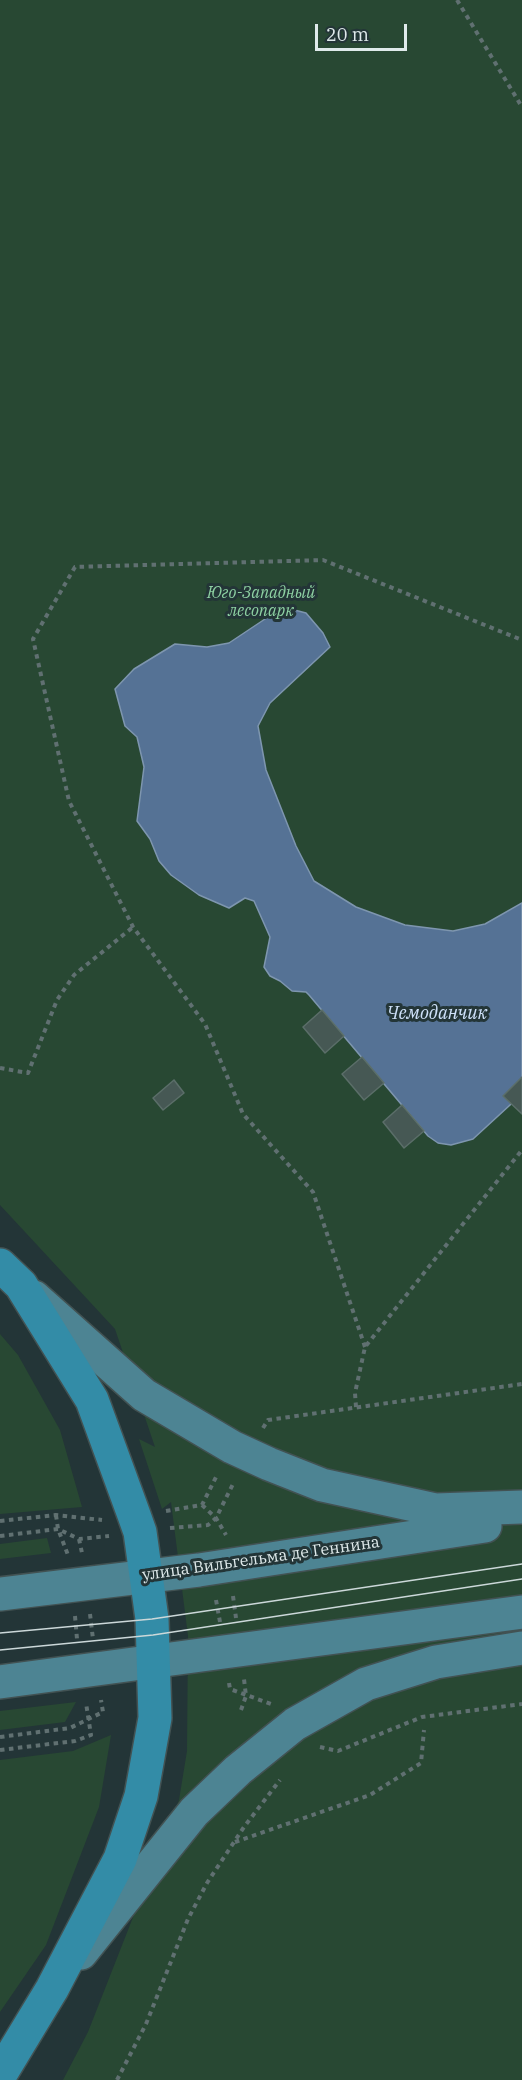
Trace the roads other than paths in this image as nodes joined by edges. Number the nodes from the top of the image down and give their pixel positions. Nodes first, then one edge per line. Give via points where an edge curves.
1 (10, 1275) edge
2 (522, 1507) edge
3 (522, 1520) edge
4 (146, 1576) junction
5 (0, 1593) edge
6 (522, 1612) edge
7 (522, 1648) edge
8 (154, 1663) junction
9 (0, 1682) edge
10 (52, 1989) junction
11 (3, 2065) edge

1 - 2 main road via 144,1395 180,1419 249,1454 322,1485 435,1510
1 - 4 main road via 93,1400 140,1532
3 - 4 main road, улица Вильгельма де Геннина
4 - 5 main road, улица Вильгельма де Геннина
4 - 8 main road
6 - 8 main road
7 - 10 main road via 436,1662 366,1684 295,1724 194,1812
8 - 9 main road
8 - 10 main road via 155,1718 137,1806 120,1859
10 - 11 main road

